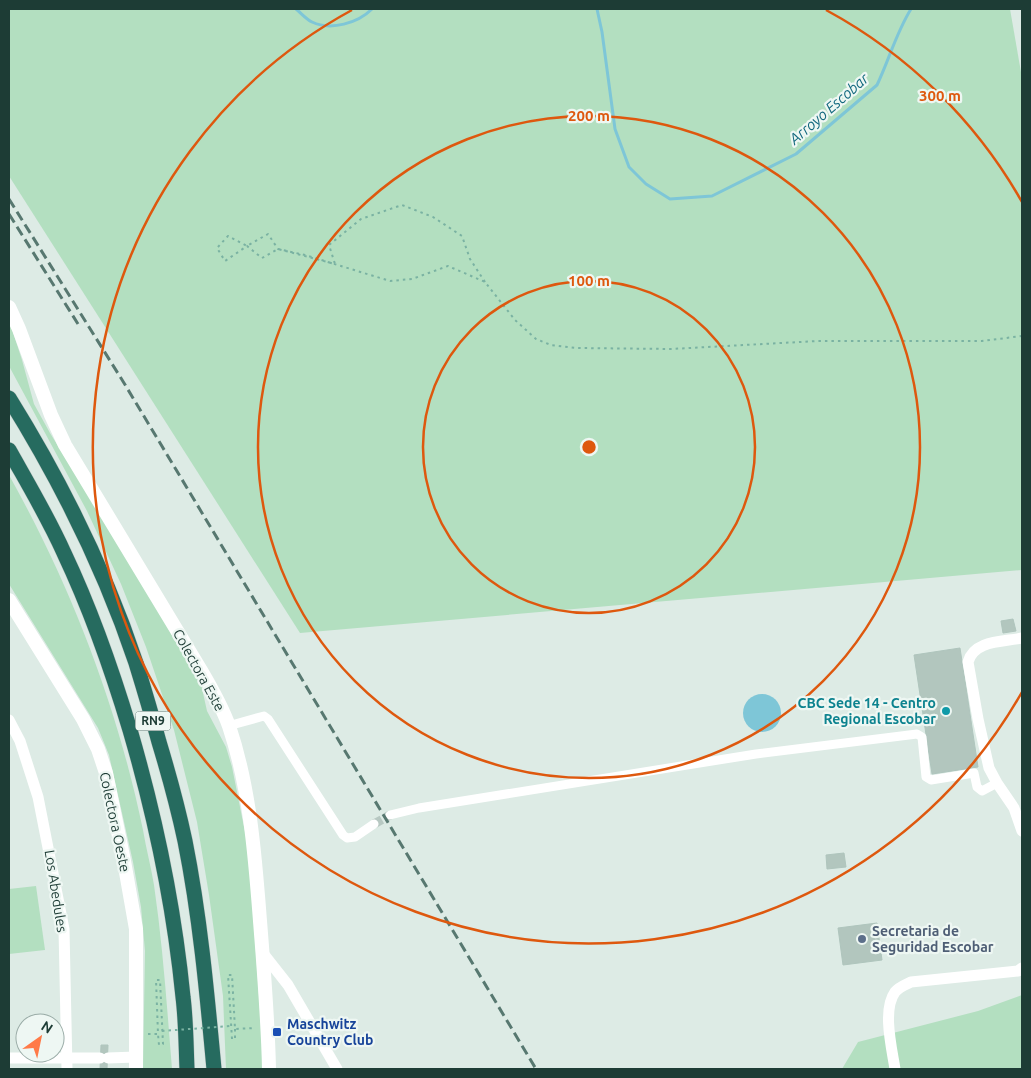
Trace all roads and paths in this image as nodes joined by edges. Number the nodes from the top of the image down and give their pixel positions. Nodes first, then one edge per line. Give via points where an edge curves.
1 (247, 246) junction
2 (278, 249) junction
3 (334, 264) junction
4 (485, 282) junction
5 (9, 307) edge
6 (1022, 336) edge
7 (10, 399) edge
8 (9, 450) edge
9 (9, 600) edge
10 (1022, 638) edge
11 (9, 720) edge
12 (228, 726) junction
13 (15, 741) edge
14 (997, 783) junction
15 (390, 815) tunnel mouth
16 (374, 824) tunnel mouth
17 (1022, 831) edge
18 (262, 952) junction
19 (1022, 968) edge
20 (231, 1026) junction
21 (268, 1026) junction
22 (235, 1030) junction
23 (162, 1031) junction
24 (158, 1034) junction
25 (144, 1035) dead end
26 (9, 1058) edge
27 (136, 1063) edge
28 (67, 1064) edge
29 (187, 1069) edge
30 (214, 1069) edge
31 (269, 1069) edge
32 (337, 1069) edge
33 (895, 1069) edge

1 - 1 path via 228,236 216,248 225,261
1 - 2 path via 262,258
1 - 2 path via 268,234
2 - 3 path
3 - 4 path via 390,281 412,280 448,266
3 - 4 path via 329,245 362,220 402,205 433,217 462,236 470,259
4 - 6 path via 515,320 536,339 551,345 576,348 671,349 818,341 982,341
5 - 12 street, Colectora Este via 65,445 202,672
7 - 30 highway, RN9 via 89,546 117,613 149,706 185,840 200,931
8 - 29 highway, RN9 via 65,554 111,666 148,793 164,861 176,938
9 - 27 street, Colectora Oeste via 84,719 106,773 136,930
10 - 14 street via 980,646 970,655 968,662 989,768
11 - 13 street, Los Abedules
12 - 16 street via 264,716 342,835 355,837
12 - 18 street, Colectora Este via 245,788 256,868
13 - 28 street, Los Abedules via 38,797 64,929
14 - 15 street via 982,791 977,787 974,773 931,780 926,777 922,737 917,734 756,754 403,810
14 - 17 street via 1014,808
18 - 21 street, Colectora Este
18 - 32 street via 288,985
19 - 33 street via 911,982 896,990 889,1004 888,1018
20 - 22 path via 232,1039 236,1039
20 - 22 path via 228,975 232,975
20 - 23 path, bridge
21 - 22 path
21 - 31 street, Colectora Este
23 - 24 path via 164,1044 160,1044
23 - 24 path via 160,980 156,980
24 - 25 path
26 - 28 street
27 - 28 street via 104,1058

